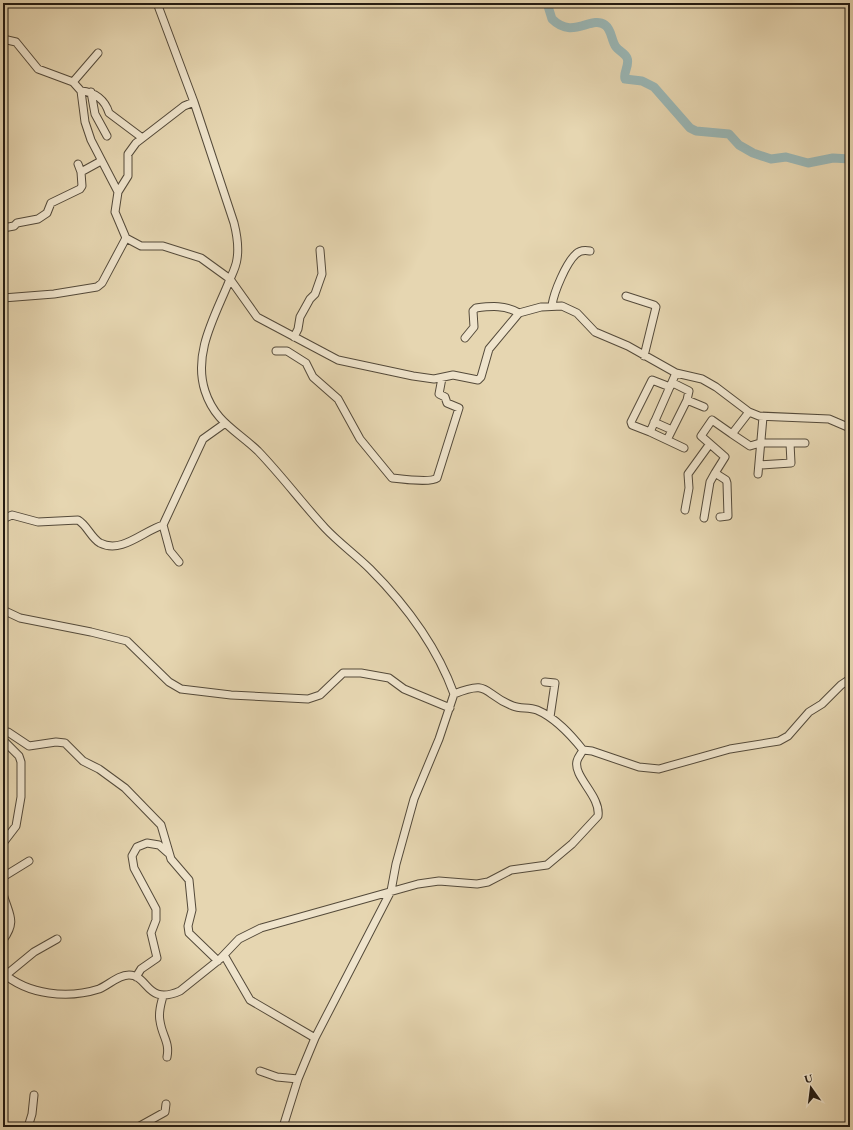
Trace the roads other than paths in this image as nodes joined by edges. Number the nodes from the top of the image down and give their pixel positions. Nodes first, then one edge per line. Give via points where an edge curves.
1 (157, 3) edge
2 (3, 39) edge
3 (98, 53) dead end
4 (73, 82) junction
5 (81, 91) junction
6 (91, 92) junction
7 (189, 104) junction
8 (108, 136) dead end
9 (141, 137) junction
10 (101, 161) junction
11 (78, 164) dead end
12 (81, 172) junction
13 (118, 192) junction
14 (3, 228) edge
15 (126, 238) junction
16 (320, 250) dead end
17 (590, 251) dead end
18 (230, 279) junction
19 (626, 296) dead end
20 (3, 298) edge
21 (552, 305) junction
22 (519, 313) junction
23 (294, 337) junction
24 (465, 338) dead end
25 (276, 351) dead end
26 (644, 356) junction
27 (676, 373) junction
28 (442, 378) junction
29 (671, 385) junction
30 (687, 400) junction
31 (704, 408) dead end
32 (749, 412) junction
33 (763, 417) junction
34 (654, 422) junction
35 (224, 424) junction
36 (850, 428) edge
37 (672, 430) junction
38 (650, 432) junction
39 (732, 434) junction
40 (667, 440) junction
41 (760, 443) junction
42 (790, 443) junction
43 (805, 443) dead end
44 (709, 445) junction
45 (684, 448) dead end
46 (760, 465) junction
47 (715, 473) junction
48 (758, 474) dead end
49 (685, 510) dead end
50 (720, 517) dead end
51 (704, 518) dead end
52 (3, 519) edge
53 (163, 525) junction
54 (179, 562) dead end
55 (3, 610) edge
56 (850, 679) edge
57 (545, 682) dead end
58 (454, 694) junction
59 (450, 708) junction
60 (550, 717) junction
61 (3, 732) edge
62 (3, 740) edge
63 (583, 750) junction
64 (3, 843) edge
65 (169, 854) junction
66 (29, 861) dead end
67 (3, 877) edge
68 (391, 891) junction
69 (3, 894) edge
70 (4, 904) edge
71 (57, 939) dead end
72 (3, 940) edge
73 (224, 955) junction
74 (218, 961) junction
75 (4, 974) edge
76 (136, 977) junction
77 (163, 996) junction
78 (315, 1038) junction
79 (167, 1057) dead end
80 (260, 1071) dead end
81 (298, 1080) junction
82 (34, 1095) dead end
83 (166, 1104) dead end
84 (28, 1127) edge
85 (138, 1127) edge
86 (283, 1127) edge

1 - 7 street
2 - 4 street via 16,42 38,69
3 - 4 street
4 - 5 street
5 - 6 street
5 - 10 street via 85,124
6 - 8 street via 95,114
6 - 9 street via 105,104 109,113
7 - 9 street
7 - 18 street via 226,197 238,239 236,264
9 - 13 street via 128,154 129,174
10 - 12 street
10 - 13 street
11 - 12 street
12 - 14 street via 80,189 53,201 48,206 47,213 38,219
13 - 15 street via 115,212
15 - 18 street via 141,246 163,246 196,256
15 - 20 street via 98,287
16 - 23 street via 323,271 315,294 299,319
17 - 21 street via 581,251 574,256 555,290
18 - 23 street via 254,315
18 - 35 street via 200,362 201,375 209,400
19 - 26 street via 654,305 656,308
21 - 22 street
21 - 26 street via 575,311 593,330
22 - 24 street via 500,306 476,308 473,311 474,327
22 - 28 street via 489,349 480,379 453,376
23 - 28 street via 338,360 413,376
25 - 28 street via 287,351 307,365 312,377 338,399 360,439 392,478 437,478 459,408 447,403 445,397 439,394
26 - 27 street
27 - 29 street
27 - 32 street via 702,378
29 - 30 street via 689,391
29 - 34 street
29 - 38 street via 652,380 631,422 633,426
30 - 31 street
30 - 37 street
32 - 33 street
32 - 39 street
33 - 36 street via 830,419
33 - 41 street
34 - 37 street
34 - 38 street
35 - 53 street via 203,439
35 - 58 street via 257,450 326,529 395,596 444,670
37 - 40 street
38 - 40 street
39 - 41 street via 750,446
39 - 44 street via 711,420 701,437
40 - 45 street
41 - 42 street
41 - 46 street
42 - 43 street
42 - 46 street via 791,463
44 - 47 street via 725,457
44 - 49 street via 688,474 689,488
46 - 48 street
47 - 50 street via 726,480 727,484 728,516
47 - 51 street via 710,482
52 - 53 street via 12,516 38,522 78,520 96,540 111,545 129,542 152,528
53 - 54 street via 170,551
55 - 59 street via 20,618 127,641 177,688 231,695 308,699 320,695 343,673 361,673 389,678 404,689
56 - 63 street via 809,712 788,736 779,741 730,749 659,769 639,767
57 - 60 street via 555,684
58 - 59 street
58 - 60 street via 481,687 512,706 537,710
59 - 68 street via 414,800
60 - 63 street via 570,733
61 - 65 street via 8,732 29,746 62,742 87,764 107,773 161,825
62 - 64 street via 19,756 21,762 21,797 16,826
63 - 68 street via 576,765 595,797 598,816 552,862 542,867 505,871 483,884 439,880
65 - 74 street via 189,880 192,910 189,933
65 - 76 street via 153,843 137,847 132,856 134,868 152,900 156,914 151,934 157,958 141,969
66 - 67 street
68 - 73 street via 252,931 239,939
68 - 78 street
69 - 70 street
70 - 72 street via 12,927
71 - 75 street
73 - 74 street
73 - 78 street via 253,1002
74 - 77 street via 180,991
75 - 76 street via 34,990 66,993 99,988 124,976
76 - 77 street via 151,991
77 - 79 street via 159,1020 162,1034 168,1044
78 - 81 street
80 - 81 street
81 - 86 street
82 - 84 street
83 - 85 street via 166,1111 163,1114

